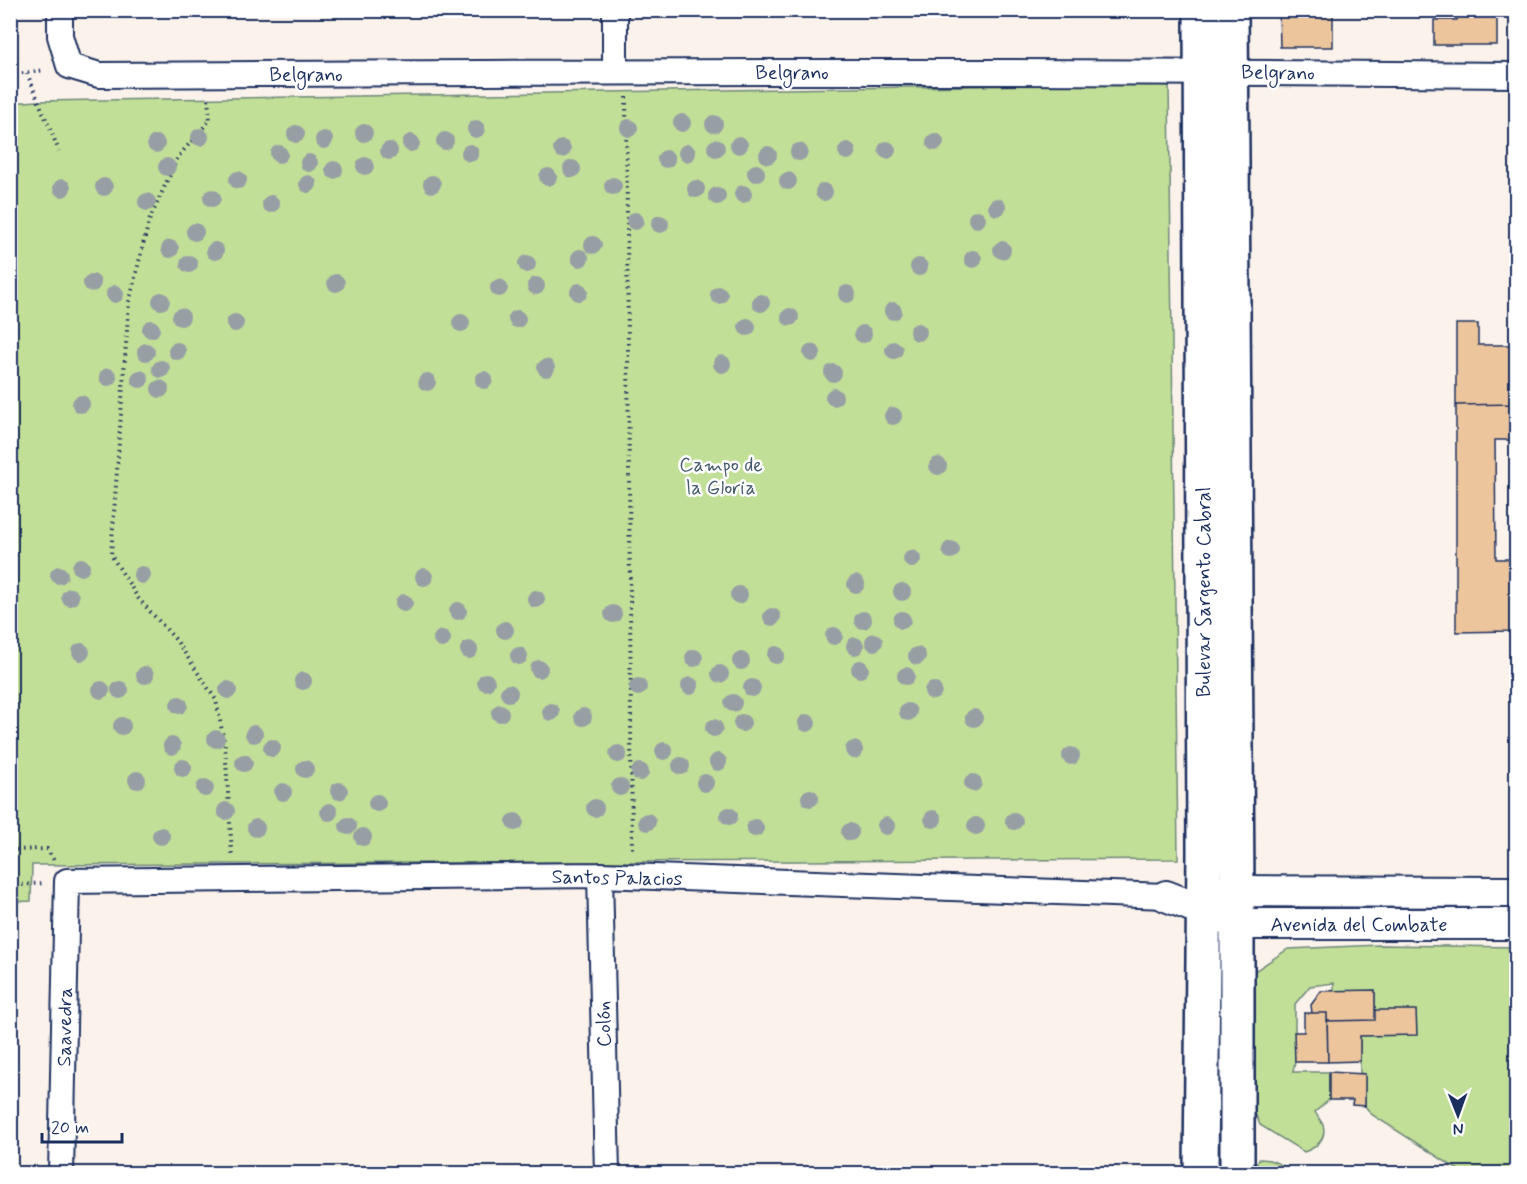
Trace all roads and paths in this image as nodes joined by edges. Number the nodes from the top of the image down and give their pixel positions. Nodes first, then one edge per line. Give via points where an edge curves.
1 (60, 10) edge
2 (615, 10) edge
3 (1201, 10) edge
4 (1231, 10) edge
5 (69, 66) junction
6 (621, 72) junction
7 (1216, 72) junction
8 (27, 74) junction
9 (205, 74) junction
10 (10, 75) edge
11 (1516, 75) edge
12 (59, 151) dead end
13 (47, 849) dead end
14 (10, 850) edge
15 (600, 875) junction
16 (633, 876) junction
17 (232, 879) junction
18 (67, 881) junction
19 (10, 886) edge
20 (1237, 892) junction
21 (1516, 892) edge
22 (1166, 896) joint
23 (1204, 901) junction
24 (1237, 924) junction
25 (1516, 924) edge
26 (61, 1173) edge
27 (607, 1173) edge
28 (1201, 1173) edge
29 (1237, 1173) edge

1 - 5 street via 60,36
2 - 6 street
3 - 7 main road, Bulevar Sargento Cabral
4 - 7 main road, Bulevar Sargento Cabral
5 - 8 path
5 - 9 street, Belgrano via 99,75
6 - 7 street, Belgrano
6 - 9 street, Belgrano
6 - 16 path
7 - 11 street, Belgrano
7 - 20 main road, Bulevar Sargento Cabral
7 - 23 main road, Bulevar Sargento Cabral
8 - 10 path
8 - 12 path
9 - 17 path via 210,120 178,158 149,221 129,302 111,555 138,598 176,640 216,700 225,746
13 - 14 path
15 - 16 street, Santos Palacios
15 - 17 street, Santos Palacios
15 - 27 street, Colón
16 - 22 street, Santos Palacios
17 - 18 street, Santos Palacios
18 - 19 path
18 - 26 street, Saavedra
20 - 21 street, Avenida del Combate
20 - 23 street, Avenida del Combate
20 - 24 main road, Bulevar Sargento Cabral
22 - 23 street, Santos Palacios
23 - 24 street, Avenida del Combate
23 - 28 main road, Bulevar Sargento Cabral
24 - 25 street, Avenida del Combate
24 - 29 main road, Bulevar Sargento Cabral

